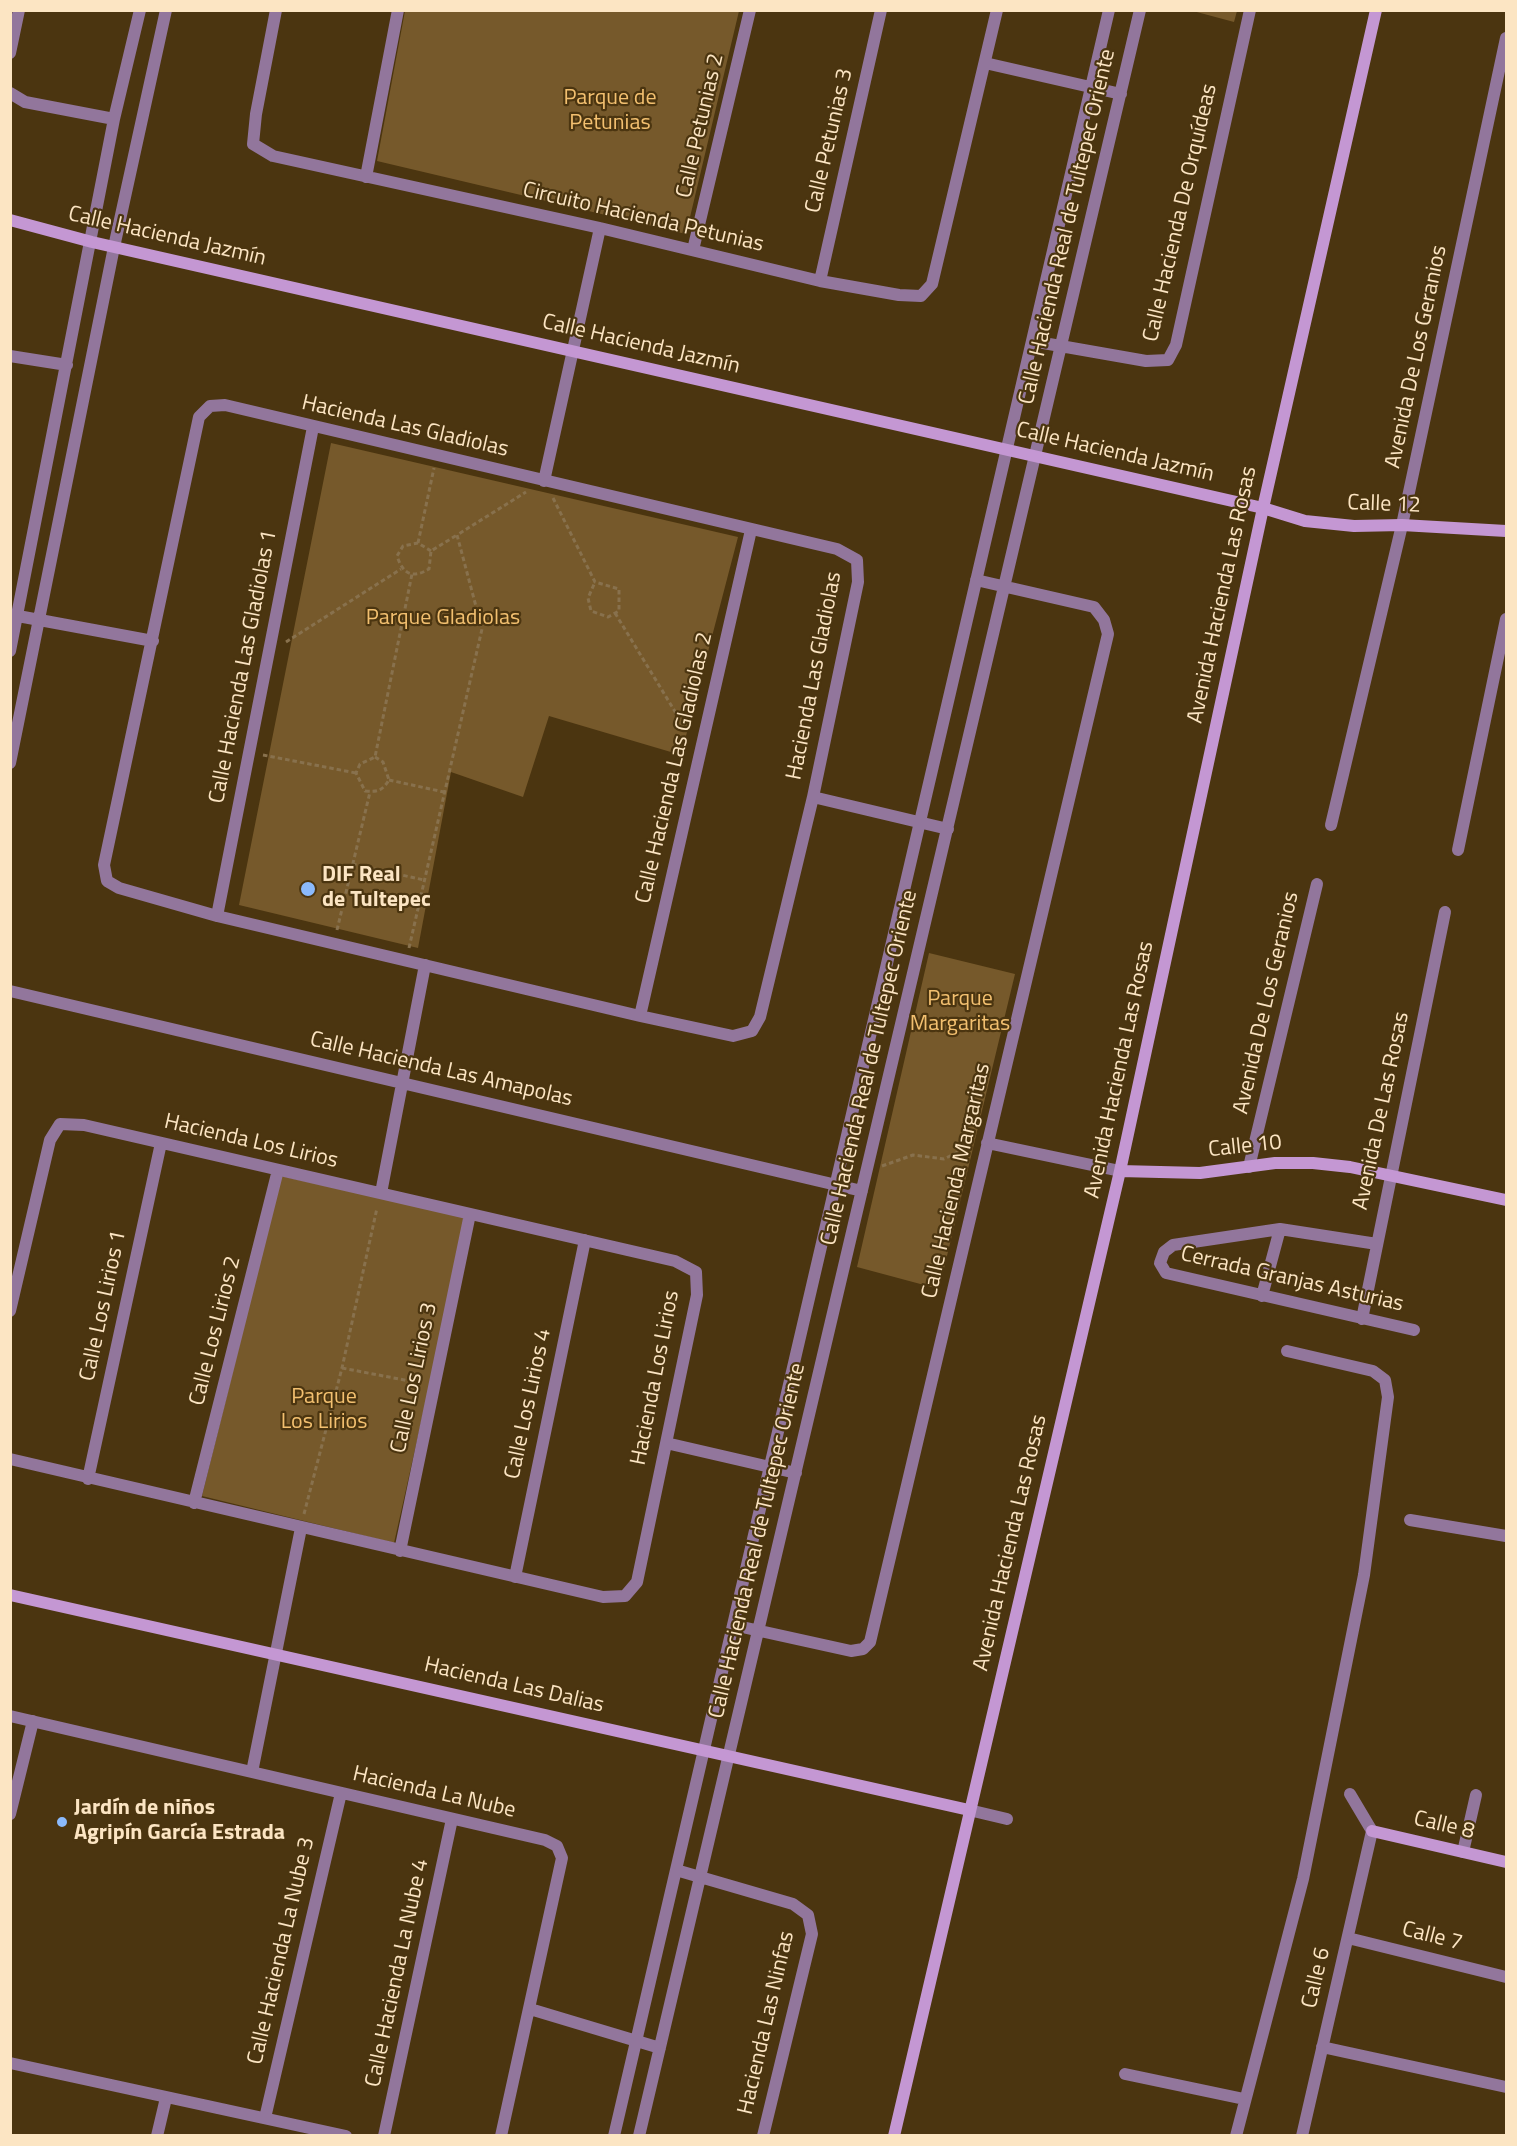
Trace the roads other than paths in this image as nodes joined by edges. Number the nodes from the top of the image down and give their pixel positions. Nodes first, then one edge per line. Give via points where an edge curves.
1 (19, 10) edge
2 (140, 10) edge
3 (166, 10) edge
4 (276, 10) edge
5 (398, 10) edge
6 (750, 10) edge
7 (881, 10) edge
8 (997, 10) edge
9 (1109, 10) edge
10 (1140, 10) edge
11 (1250, 10) edge
12 (1376, 10) edge
13 (1506, 38) edge
14 (10, 53) edge
15 (985, 63) junction
16 (1091, 88) junction
17 (10, 93) edge
18 (1121, 94) junction
19 (114, 119) junction
20 (366, 177) junction
21 (10, 220) edge
22 (600, 228) junction
23 (92, 242) junction
24 (114, 247) junction
25 (693, 250) junction
26 (820, 281) junction
27 (1032, 341) junction
28 (1062, 346) junction
29 (573, 351) junction
30 (10, 356) edge
31 (67, 365) junction
32 (313, 427) junction
33 (1006, 450) junction
34 (1035, 457) junction
35 (544, 481) junction
36 (1263, 508) junction
37 (1402, 525) junction
38 (751, 530) junction
39 (1506, 531) edge
40 (976, 580) junction
41 (1005, 587) junction
42 (18, 616) junction
43 (1506, 619) edge
44 (39, 620) junction
45 (153, 641) junction
46 (10, 651) edge
47 (10, 762) edge
48 (813, 797) junction
49 (920, 823) junction
50 (1331, 825) dead end
51 (948, 829) junction
52 (1458, 850) dead end
53 (1317, 884) dead end
54 (1445, 912) dead end
55 (217, 916) junction
56 (425, 965) junction
57 (10, 991) edge
58 (640, 1016) junction
59 (403, 1083) junction
60 (161, 1143) junction
61 (987, 1143) junction
62 (1249, 1167) junction
63 (278, 1170) junction
64 (1120, 1171) junction
65 (1390, 1175) junction
66 (836, 1184) junction
67 (862, 1191) junction
68 (381, 1193) junction
69 (1506, 1200) edge
70 (470, 1214) junction
71 (1280, 1229) junction
72 (585, 1240) junction
73 (1377, 1244) junction
74 (14, 1282) edge
75 (1262, 1296) junction
76 (10, 1311) edge
77 (1362, 1319) junction
78 (1413, 1330) dead end
79 (1287, 1351) dead end
80 (666, 1443) junction
81 (10, 1459) edge
82 (770, 1467) junction
83 (796, 1473) junction
84 (88, 1479) junction
85 (194, 1503) junction
86 (1410, 1520) dead end
87 (301, 1527) junction
88 (1506, 1536) edge
89 (400, 1551) junction
90 (515, 1577) junction
91 (10, 1594) edge
92 (733, 1624) junction
93 (758, 1631) junction
94 (276, 1654) junction
95 (10, 1716) edge
96 (33, 1721) junction
97 (704, 1750) junction
98 (729, 1756) junction
99 (252, 1772) junction
100 (341, 1793) junction
101 (1350, 1794) dead end
102 (1476, 1796) dead end
103 (969, 1810) junction
104 (10, 1814) edge
105 (452, 1818) junction
106 (1007, 1819) dead end
107 (1372, 1831) junction
108 (1462, 1852) junction
109 (1506, 1862) edge
110 (676, 1870) junction
111 (700, 1877) junction
112 (1348, 1938) junction
113 (1506, 1977) edge
114 (530, 2009) junction
115 (636, 2041) junction
116 (1323, 2047) junction
117 (660, 2048) junction
118 (10, 2063) edge
119 (1125, 2074) dead end
120 (1506, 2087) edge
121 (166, 2098) junction
122 (1244, 2099) junction
123 (265, 2118) junction
124 (157, 2136) edge
125 (346, 2136) edge
126 (384, 2136) edge
127 (501, 2136) edge
128 (614, 2136) edge
129 (639, 2136) edge
130 (763, 2136) edge
131 (894, 2136) edge
132 (1236, 2136) edge
133 (1302, 2136) edge

1 - 14 street
2 - 19 street
3 - 24 street
4 - 20 street, Circuito Hacienda Petunias via 253,144 273,156
5 - 20 street
6 - 25 street, Calle Petunias 2
7 - 26 street, Calle Petunias 3
8 - 15 street, Circuito Hacienda Petunias
9 - 16 street
10 - 18 street, Calle Hacienda Real de Tultepec Oriente
11 - 28 street, Calle Hacienda De Orquídeas via 1176,345 1168,360 1146,361
12 - 36 street, Avenida Hacienda Las Rosas
13 - 37 street, Avenida De Los Geranios
15 - 16 street
15 - 26 street, Circuito Hacienda Petunias via 932,284 921,296
16 - 18 street
16 - 27 street
17 - 19 street via 25,102
18 - 28 street, Calle Hacienda Real de Tultepec Oriente
19 - 23 street
20 - 22 street, Circuito Hacienda Petunias
21 - 23 street, Calle Hacienda Jazmín
22 - 25 street, Circuito Hacienda Petunias
22 - 29 street
23 - 24 street, Calle Hacienda Jazmín
23 - 31 street
24 - 29 street, Calle Hacienda Jazmín
24 - 44 street
25 - 26 street, Circuito Hacienda Petunias
27 - 28 street, Calle Hacienda De Orquídeas
27 - 33 street
28 - 34 street, Calle Hacienda Real de Tultepec Oriente
29 - 33 street, Calle Hacienda Jazmín
29 - 35 street
30 - 31 street
31 - 42 street
32 - 35 street, Hacienda Las Gladiolas
32 - 45 street, Hacienda Las Gladiolas via 225,405 210,406 199,417
32 - 55 street, Calle Hacienda Las Gladiolas 1
33 - 34 street, Calle Hacienda Jazmín
33 - 40 street
34 - 36 street, Calle Hacienda Jazmín
34 - 41 street, Calle Hacienda Real de Tultepec Oriente
35 - 38 street, Hacienda Las Gladiolas
36 - 37 street, Calle 12 via 1305,521
36 - 64 street, Avenida Hacienda Las Rosas
37 - 39 street, Calle 12
37 - 50 street, Avenida De Los Geranios
38 - 48 street, Hacienda Las Gladiolas via 837,549 857,560 858,582
38 - 58 street, Calle Hacienda Las Gladiolas 2
40 - 41 street, Calle Hacienda Margaritas
40 - 49 street
41 - 51 street, Calle Hacienda Real de Tultepec Oriente
41 - 61 street, Calle Hacienda Margaritas via 1094,607 1108,634
42 - 44 street
42 - 46 street
43 - 52 street
44 - 45 street
44 - 47 street
45 - 55 street, Hacienda Las Gladiolas via 104,865 107,881 119,888
48 - 49 street
48 - 58 street, Hacienda Las Gladiolas via 760,1017 752,1031 733,1036
49 - 51 street
49 - 66 street
51 - 67 street, Calle Hacienda Real de Tultepec Oriente
53 - 62 street, Avenida De Los Geranios
54 - 65 street, Avenida De Las Rosas
55 - 56 street, Hacienda Las Gladiolas
56 - 58 street, Hacienda Las Gladiolas
56 - 59 street
57 - 59 street, Calle Hacienda Las Amapolas
59 - 66 street, Calle Hacienda Las Amapolas
59 - 68 street
60 - 63 street, Hacienda Los Lirios
60 - 74 street, Hacienda Los Lirios via 84,1125 60,1124 50,1140
60 - 84 street, Calle Los Lirios 1
61 - 64 street, Calle 10
61 - 93 street, Calle Hacienda Margaritas via 870,1642 863,1649 851,1651
62 - 64 street, Calle 10 via 1167,1174
62 - 65 street, Calle 10 via 1313,1163
63 - 68 street, Hacienda Los Lirios
63 - 85 street, Calle Los Lirios 2
64 - 103 street, Avenida Hacienda Las Rosas
65 - 69 street, Calle 10
65 - 73 street, Avenida De Las Rosas
66 - 67 street, Calle Hacienda Las Amapolas
66 - 82 street
67 - 83 street, Calle Hacienda Real de Tultepec Oriente
68 - 70 street, Hacienda Los Lirios
70 - 72 street, Hacienda Los Lirios
70 - 89 street, Calle Los Lirios 3
71 - 73 street
71 - 75 street
71 - 75 street, Cerrada Granjas Asturias via 1173,1245 1164,1252 1160,1263 1166,1274
72 - 80 street, Hacienda Los Lirios via 675,1261 696,1272 697,1295
72 - 90 street, Calle Los Lirios 4
73 - 77 street, Avenida De Las Rosas
74 - 76 street, Hacienda Los Lirios
75 - 77 street, Cerrada Granjas Asturias
77 - 78 street, Cerrada Granjas Asturias
79 - 122 street via 1373,1371 1385,1380 1388,1397 1364,1575 1290,1936
80 - 82 street
80 - 90 street, Hacienda Los Lirios via 637,1582 625,1596 603,1597
81 - 84 street, Hacienda Los Lirios
82 - 83 street
82 - 92 street
83 - 93 street, Calle Hacienda Real de Tultepec Oriente
84 - 85 street, Hacienda Los Lirios
85 - 87 street, Hacienda Los Lirios
86 - 88 street
87 - 89 street, Hacienda Los Lirios
87 - 94 street
89 - 90 street, Hacienda Los Lirios
91 - 94 street, Hacienda Las Dalias
92 - 93 street, Calle Hacienda Margaritas
92 - 97 street
93 - 98 street, Calle Hacienda Real de Tultepec Oriente
94 - 97 street, Hacienda Las Dalias
94 - 99 street
95 - 96 street, Hacienda La Nube
96 - 99 street, Hacienda La Nube
96 - 104 street
97 - 98 street, Hacienda Las Dalias
97 - 110 street
98 - 103 street, Hacienda Las Dalias
98 - 111 street, Calle Hacienda Real de Tultepec Oriente
99 - 100 street, Hacienda La Nube
100 - 105 street, Hacienda La Nube
100 - 123 street, Calle Hacienda La Nube 3
101 - 107 street
102 - 108 street
103 - 106 street, Hacienda Las Dalias
103 - 131 street, Avenida Hacienda Las Rosas
105 - 114 street, Hacienda La Nube via 545,1840 557,1846 562,1858
105 - 126 street, Calle Hacienda La Nube 4
107 - 108 street, Calle 8
107 - 112 street, Calle 6
108 - 109 street, Calle 8
110 - 111 street, Hacienda Las Ninfas
110 - 115 street
111 - 117 street, Calle Hacienda Real de Tultepec Oriente
111 - 130 street, Hacienda Las Ninfas via 793,1904 808,1915 812,1934
112 - 113 street, Calle 7
112 - 116 street, Calle 6
114 - 115 street
114 - 127 street, Hacienda La Nube
115 - 117 street
115 - 128 street
116 - 120 street
116 - 133 street, Calle 6
117 - 129 street, Calle Hacienda Real de Tultepec Oriente
118 - 121 street
119 - 122 street
121 - 123 street
121 - 124 street
122 - 132 street
123 - 125 street

